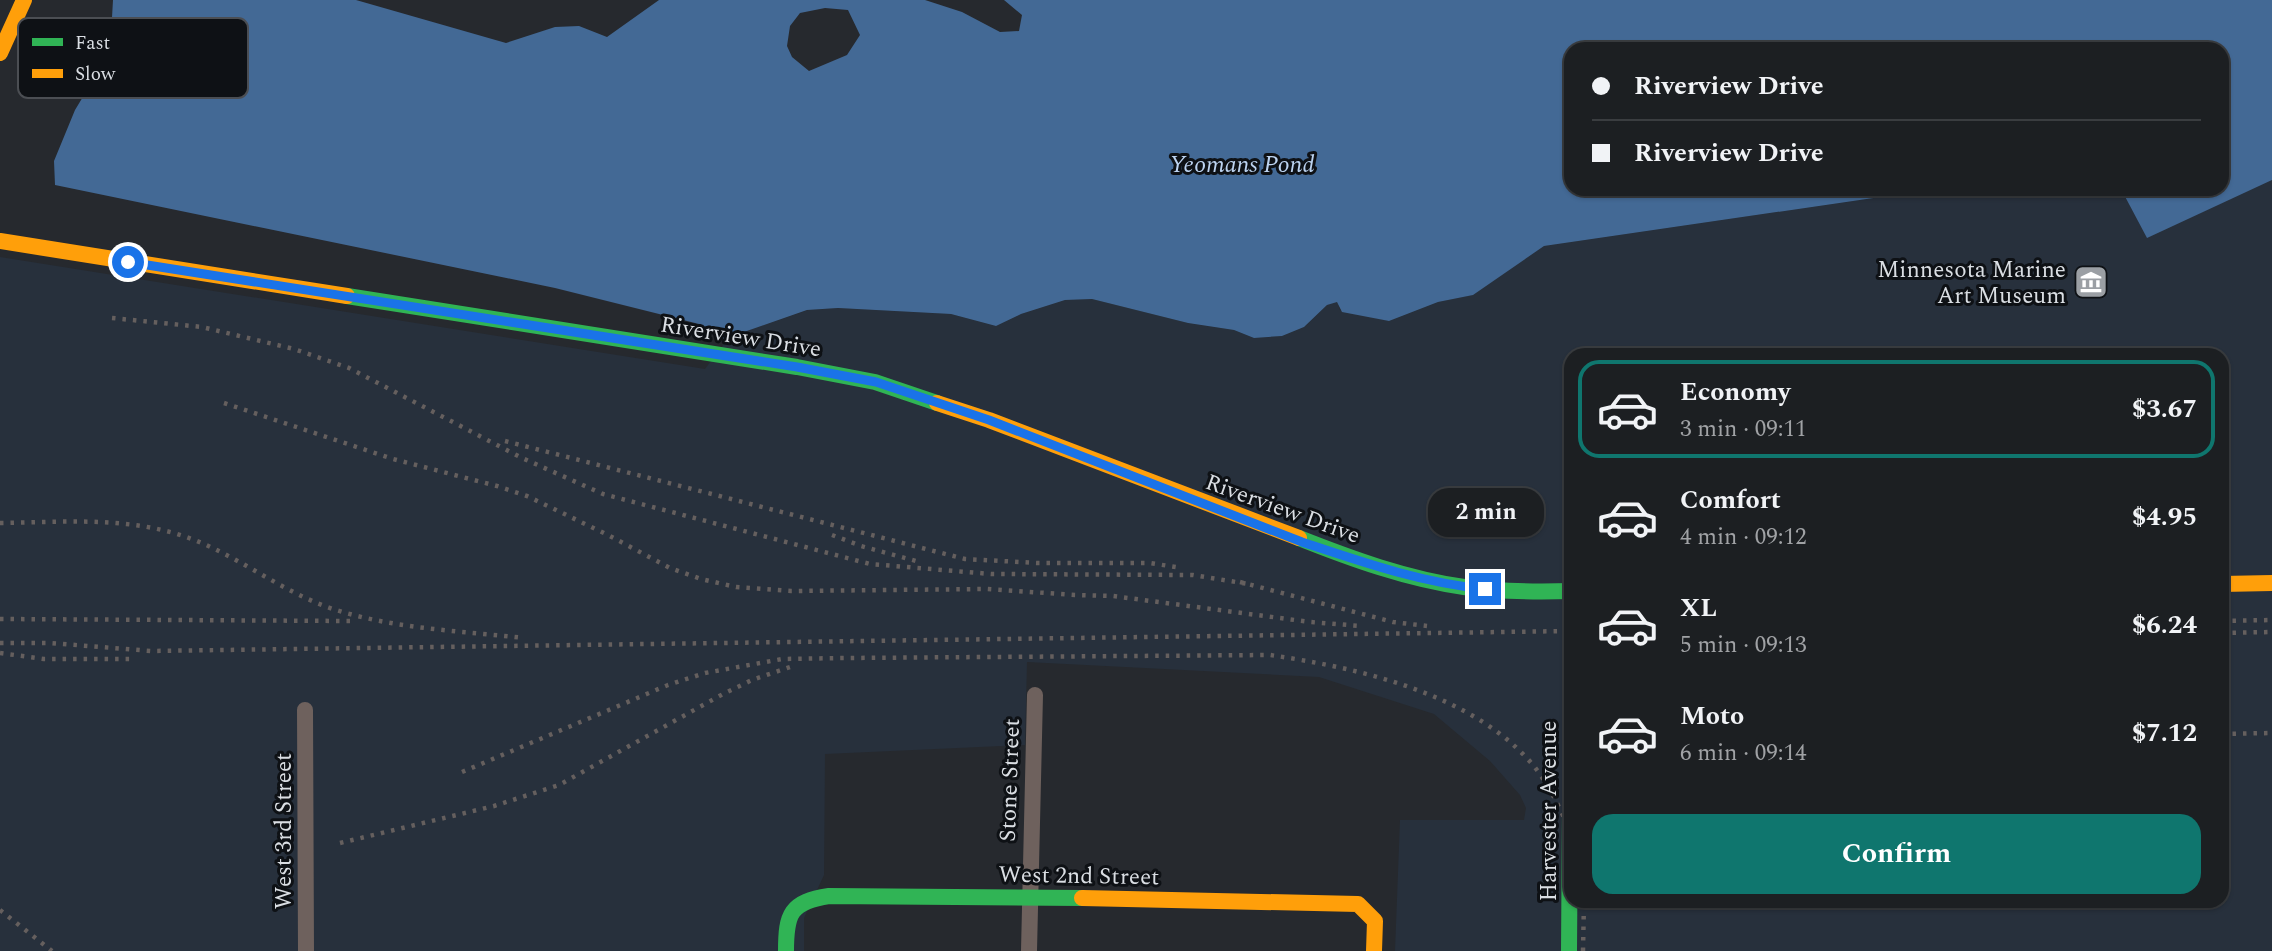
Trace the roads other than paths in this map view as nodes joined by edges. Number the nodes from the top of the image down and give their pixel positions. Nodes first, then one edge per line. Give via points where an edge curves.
1 (24, 0) edge
2 (0, 53) edge
3 (0, 241) edge
4 (2272, 583) edge
5 (2229, 584) edge
6 (1564, 591) edge
7 (1035, 695) dead end
8 (305, 710) dead end
9 (1028, 897) junction
10 (1569, 908) edge
11 (306, 951) edge
12 (786, 951) edge
13 (1029, 951) edge
14 (1374, 951) edge
15 (1569, 951) edge

1 - 2 street
3 - 6 street, Riverview Drive via 876,382 989,420 1354,560 1465,587
4 - 5 street
7 - 9 street, Stone Street
8 - 11 street, West 3rd Street
9 - 12 street, West 2nd Street via 810,898 795,906 786,922
9 - 13 street, Stone Street
9 - 14 street, West 2nd Street via 1358,904 1375,921
10 - 15 street, Harvester Avenue

